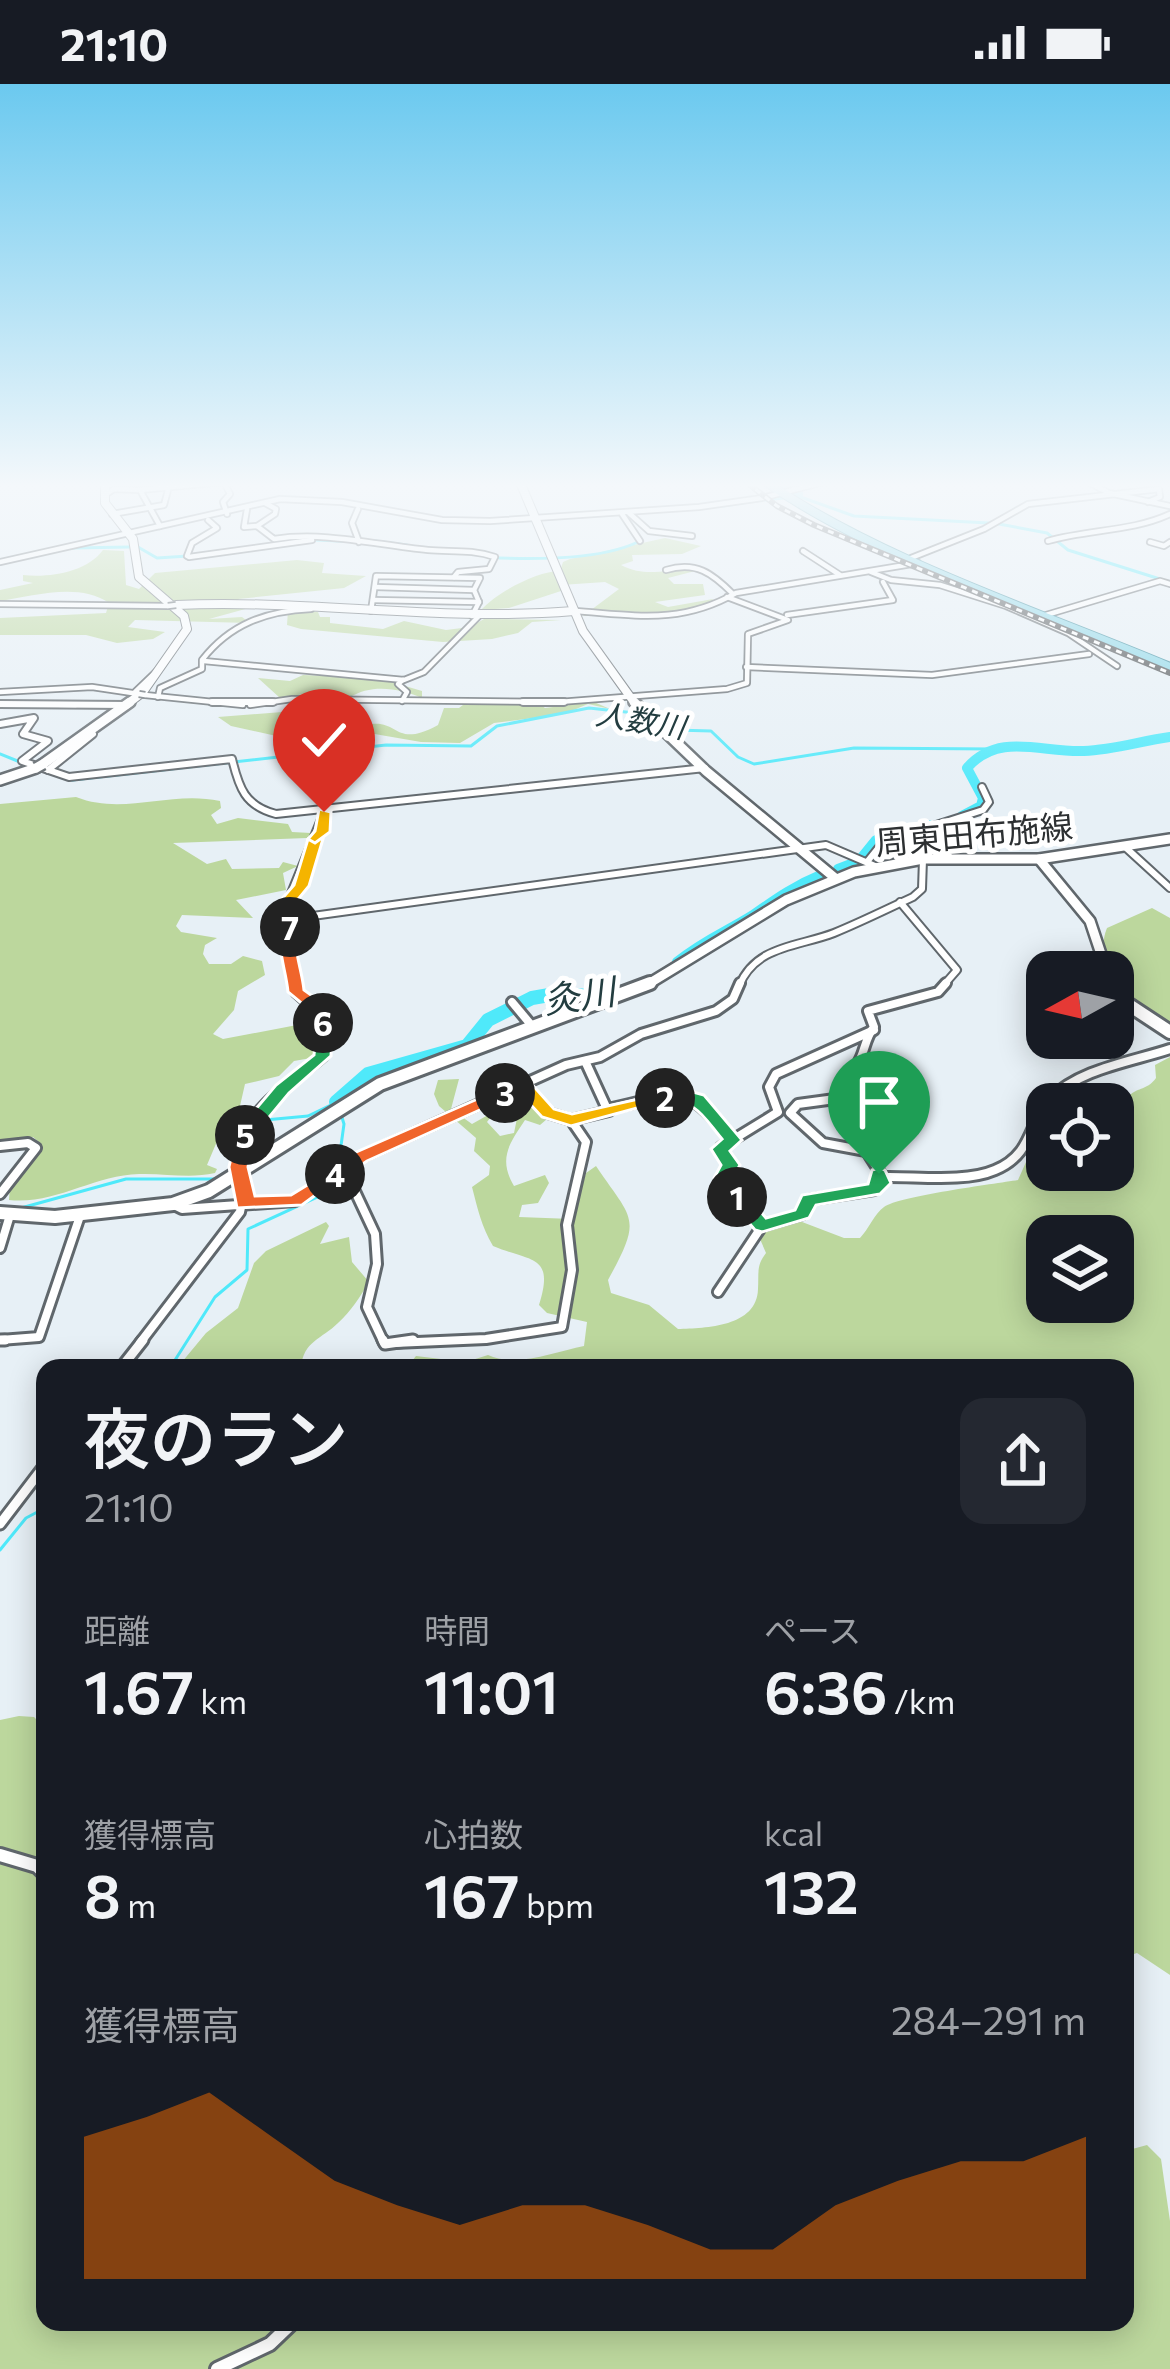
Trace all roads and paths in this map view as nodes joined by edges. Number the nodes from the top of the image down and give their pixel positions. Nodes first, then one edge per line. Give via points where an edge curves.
1 (151, 589) edge
2 (375, 589) edge
3 (429, 589) edge
4 (565, 589) edge
5 (725, 589) edge
6 (767, 589) edge
7 (887, 589) edge
8 (953, 589) edge
9 (981, 589) edge
10 (1135, 589) edge
11 (474, 590) joint
12 (730, 595) junction
13 (159, 596) junction
14 (373, 600) junction
15 (479, 602) junction
16 (0, 604) edge
17 (194, 604) junction
18 (172, 605) joint
19 (311, 609) junction
20 (574, 611) junction
21 (371, 612) junction
22 (785, 615) junction
23 (476, 616) junction
24 (1046, 616) junction
25 (1089, 655) junction
26 (203, 661) junction
27 (1117, 666) dead end
28 (746, 667) junction
29 (1170, 667) edge
30 (161, 670) junction
31 (404, 680) junction
32 (0, 692) edge
33 (139, 694) junction
34 (628, 695) junction
35 (158, 697) junction
36 (402, 701) junction
37 (0, 704) edge
38 (129, 705) junction
39 (0, 724) edge
40 (707, 767) junction
41 (42, 768) junction
42 (0, 780) edge
43 (982, 787) dead end
44 (324, 812) junction
45 (1170, 838) edge
46 (1123, 844) junction
47 (801, 849) junction
48 (922, 859) junction
49 (1039, 859) junction
50 (866, 862) junction
51 (835, 878) junction
52 (1170, 888) edge
53 (900, 902) junction
54 (291, 920) junction
55 (1100, 951) edge
56 (514, 1005) dead end
57 (1134, 1008) edge
58 (532, 1028) junction
59 (874, 1030) junction
60 (1170, 1032) edge
61 (1170, 1048) edge
62 (585, 1061) junction
63 (523, 1085) junction
64 (835, 1099) junction
65 (610, 1111) junction
66 (571, 1120) junction
67 (732, 1140) junction
68 (0, 1146) edge
69 (866, 1151) junction
70 (339, 1172) junction
71 (240, 1175) junction
72 (883, 1177) junction
73 (0, 1194) edge
74 (244, 1203) junction
75 (173, 1204) junction
76 (5, 1214) edge
77 (80, 1216) junction
78 (762, 1226) junction
79 (0, 1248) edge
80 (718, 1292) dead end
81 (0, 1340) edge
82 (128, 1359) edge
83 (36, 1478) edge
84 (0, 1524) edge
85 (0, 1855) edge
86 (36, 1866) edge
87 (284, 2331) edge
88 (217, 2369) edge

1 - 13 street
2 - 14 street
3 - 11 street
4 - 20 street
5 - 12 street
6 - 12 street
7 - 22 street via 892,600
8 - 25 street via 1077,638
9 - 24 main road
10 - 24 street
11 - 15 street
12 - 20 street via 664,619
12 - 22 street
13 - 17 street
13 - 30 street via 188,625
14 - 15 street
14 - 21 street
15 - 23 street
16 - 18 street
17 - 18 street
17 - 19 street
19 - 21 street
19 - 26 street via 271,611 234,627
20 - 23 street
20 - 34 street
21 - 23 street
22 - 28 street via 784,624 748,634
23 - 31 street via 424,672
24 - 29 main road
25 - 27 street
25 - 28 street via 960,673
26 - 31 street
26 - 35 street
28 - 34 street via 746,685 725,693
30 - 33 street
30 - 38 street
31 - 36 street
32 - 33 street via 92,687
33 - 35 street
34 - 36 street
34 - 40 street
35 - 36 street via 247,705
37 - 38 street
38 - 41 street
39 - 41 street via 34,718 23,734 49,741 22,761
40 - 44 street
40 - 47 street
41 - 42 street
41 - 44 street via 81,777 232,760 247,805 276,814
43 - 50 street via 983,810 883,842
44 - 54 street via 301,886 287,902
45 - 46 street, 周東田布施線
46 - 49 street, 周東田布施線
46 - 52 street
47 - 50 street via 830,844
47 - 51 street
47 - 54 street
48 - 49 street, 周東田布施線
48 - 50 street, 周東田布施線
48 - 53 street via 922,890
49 - 55 street via 1090,921
50 - 51 street, 周東田布施線
51 - 58 street, 周東田布施線 via 649,985
53 - 59 street via 958,970 938,992 868,1011
53 - 62 street via 826,936 778,947 746,968 734,999 716,1011
54 - 71 street via 285,942 296,992 323,1016 324,1049 242,1138
56 - 58 street
57 - 60 street
58 - 71 street, 周東田布施線 via 408,1071
59 - 64 street
59 - 67 street via 776,1074 769,1087 778,1112
61 - 72 street via 1078,1079 1040,1111 1034,1135 994,1171
62 - 63 street
62 - 65 street
63 - 66 street via 548,1113
63 - 70 street
64 - 69 street
64 - 69 street via 798,1104 790,1114 821,1145
65 - 66 street
65 - 67 street via 682,1094 698,1099
66 - 70 street via 586,1142 567,1225 566,1322 542,1332 385,1344 367,1306 379,1280 375,1224
67 - 78 street via 720,1149 730,1165 724,1178
68 - 73 street via 36,1148
69 - 72 street
70 - 74 street via 296,1201
71 - 74 street
71 - 75 street, 周東田布施線
72 - 78 street via 874,1190 809,1200 802,1214
74 - 75 street
74 - 82 street
75 - 77 street, 周東田布施線
76 - 77 street, 周東田布施線
76 - 79 street
77 - 81 street via 39,1337
78 - 80 street
83 - 84 street
85 - 86 street
87 - 88 street

